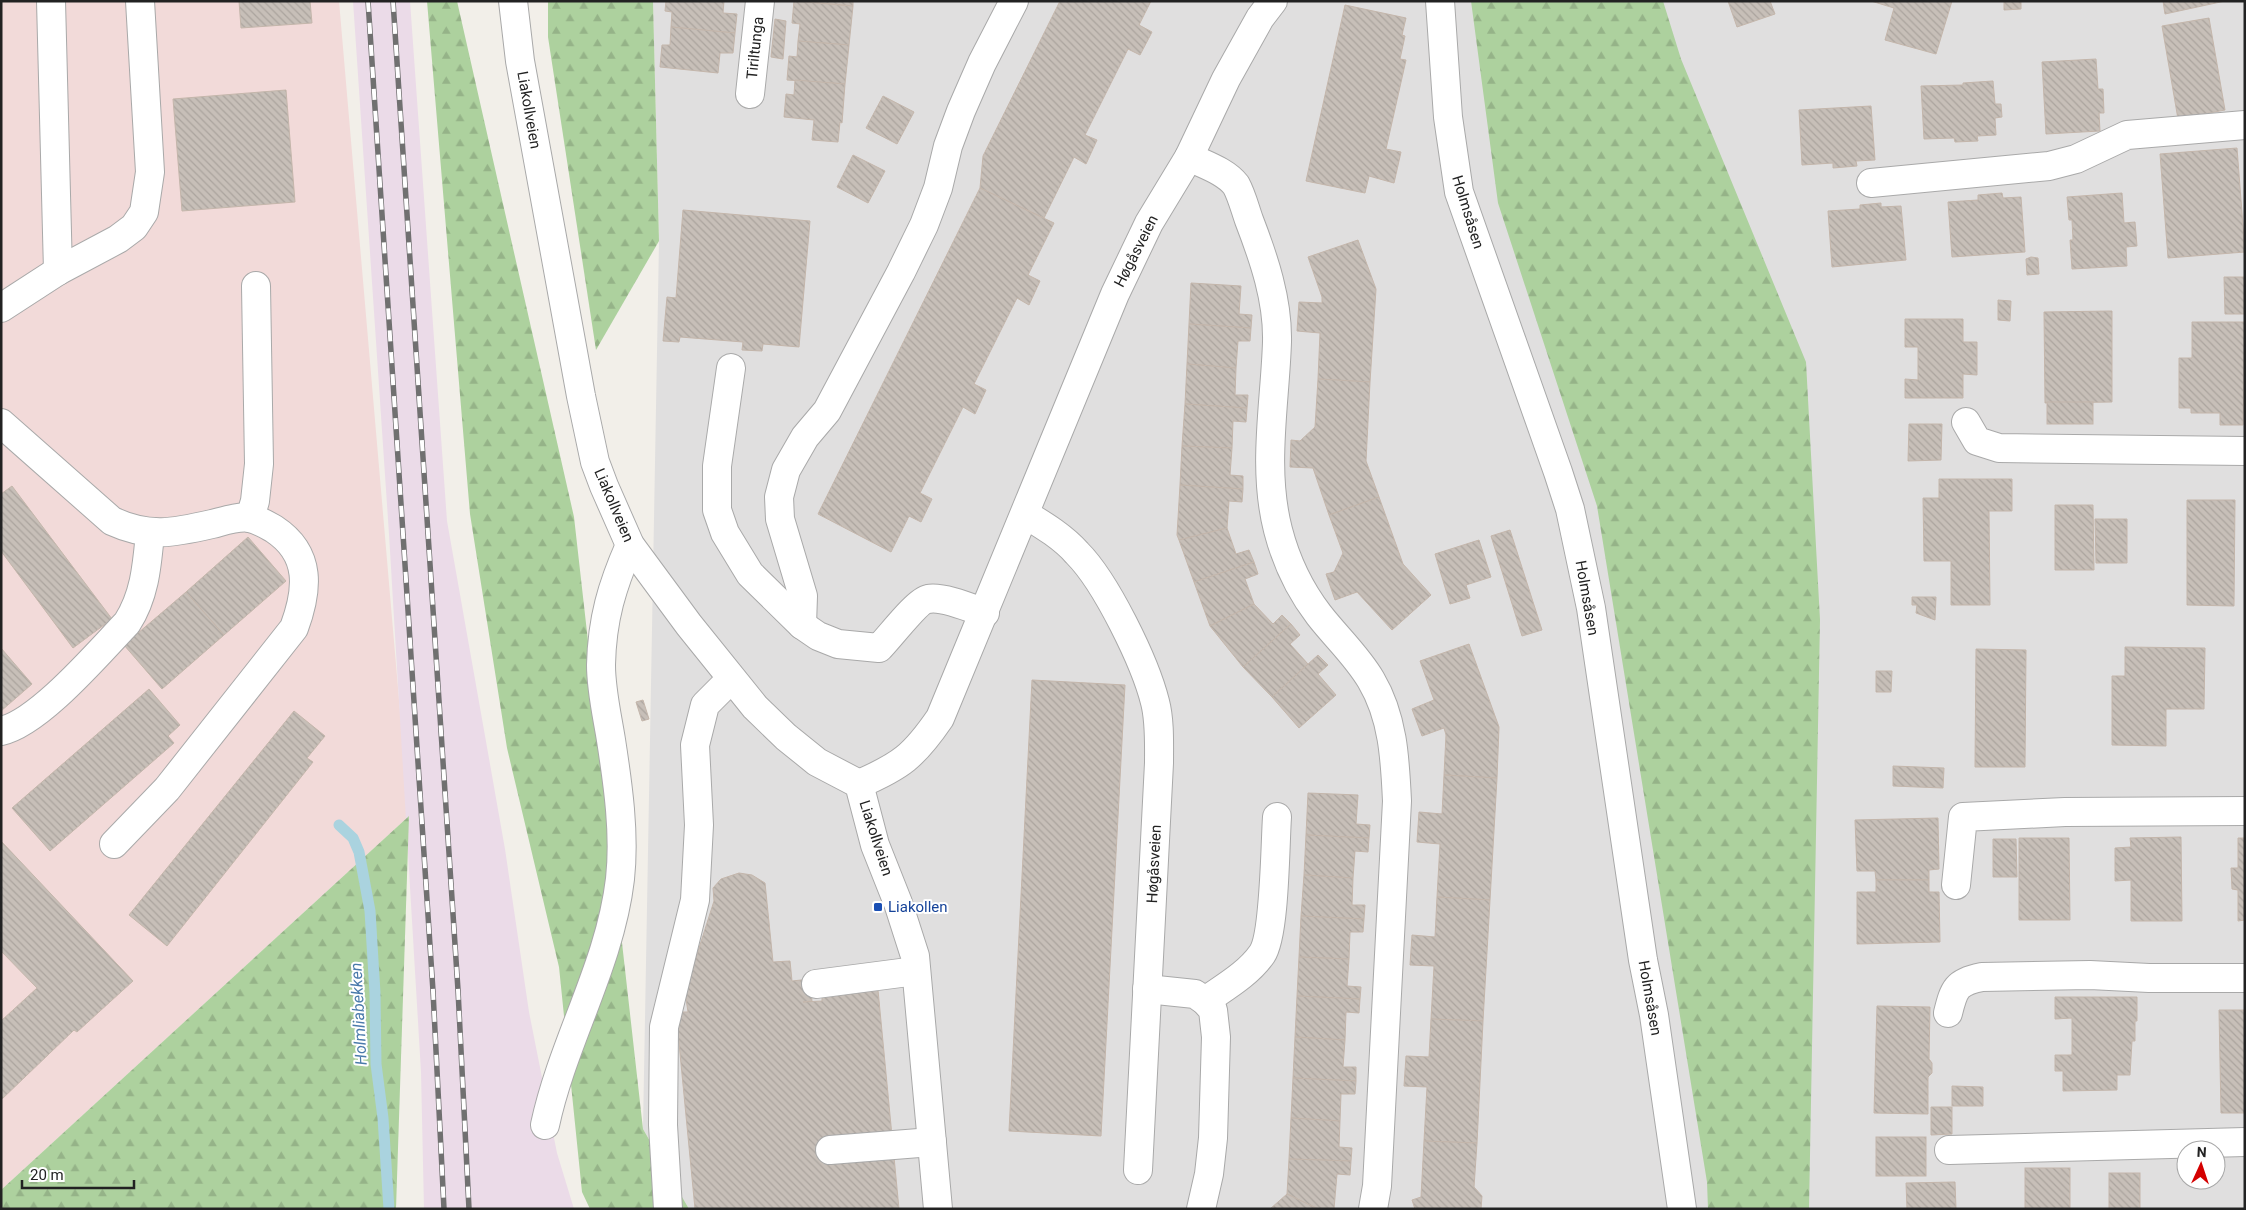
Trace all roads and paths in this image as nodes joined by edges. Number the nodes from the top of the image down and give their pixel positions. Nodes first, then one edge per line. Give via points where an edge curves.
1 (51, 1) edge
2 (140, 1) edge
3 (513, 1) edge
4 (760, 1) edge
5 (1014, 1) edge
6 (1273, 1) edge
7 (1440, 1) edge
8 (750, 94) dead end
9 (2245, 126) edge
10 (1189, 157) junction
11 (1871, 183) dead end
12 (58, 271) junction
13 (256, 286) dead end
14 (1, 308) edge
15 (731, 368) dead end
16 (1966, 422) dead end
17 (1, 423) edge
18 (2245, 451) edge
19 (1025, 514) junction
20 (250, 518) junction
21 (150, 533) junction
22 (630, 545) junction
23 (985, 613) junction
24 (802, 624) junction
25 (731, 679) junction
26 (1, 731) edge
27 (859, 784) junction
28 (2245, 811) edge
29 (1277, 818) dead end
30 (114, 844) dead end
31 (1956, 885) dead end
32 (916, 971) junction
33 (2245, 978) edge
34 (816, 984) dead end
35 (1147, 989) junction
36 (1206, 1001) junction
37 (1948, 1013) dead end
38 (545, 1125) dead end
39 (932, 1142) junction
40 (2245, 1142) edge
41 (830, 1150) dead end
42 (1949, 1150) dead end
43 (1138, 1170) dead end
44 (668, 1209) edge
45 (938, 1209) edge
46 (1201, 1209) edge
47 (1373, 1209) edge
48 (1682, 1209) edge

1 - 12 street
2 - 12 street via 150,172 144,212 134,227 118,240
3 - 22 street, Liakollveien via 522,71 588,433 604,486
4 - 8 street, Tiriltunga
5 - 24 street via 961,111 938,188 902,272 827,411 805,437 786,470 779,497 780,519 803,596
6 - 10 street, Høgåsveien via 1226,79
7 - 48 street, Holmsåsen via 1448,117 1459,192 1570,509 1591,608
9 - 11 street via 2127,135 2076,159 2049,166
10 - 19 street, Høgåsveien via 1149,223 1115,294
10 - 47 street via 1216,170 1236,185 1270,284 1276,311 1277,340 1270,455 1272,499 1286,558 1318,614 1370,679 1393,738 1396,800 1377,1186
12 - 14 street
13 - 20 street via 260,464
15 - 24 street via 717,466 717,510 725,533 750,574
16 - 18 street via 1977,441 1999,448
17 - 21 street via 112,521
19 - 23 street, Høgåsveien
19 - 35 street, Høgåsveien via 1077,552 1100,582 1142,663 1156,703 1159,763
20 - 21 street via 236,518 174,533
20 - 30 street via 283,535 299,554 305,582 294,628 167,789
21 - 26 street via 145,583 127,623 38,711 21,724
22 - 25 street, Liakollveien
22 - 38 street via 610,594 603,630 601,667 615,768 621,839 620,878 613,922
23 - 24 street via 944,600 928,599 918,604 879,648 838,644 818,636
23 - 27 street, Høgåsveien via 951,696 927,738 906,760
25 - 27 street, Liakollveien via 786,737 817,762
25 - 44 street via 704,705 696,745 698,825 695,900 664,1027 663,1124
27 - 32 street, Liakollveien via 875,845 906,925
28 - 31 street via 2065,812 1963,817
29 - 36 street via 1270,928 1263,953 1241,976
32 - 34 street
32 - 39 street, Liakollveien
33 - 37 street via 1982,977 1966,980 1953,993
35 - 36 street via 1195,994
35 - 43 street, Høgåsveien
36 - 46 street via 1213,1010 1216,1037 1211,1160
39 - 41 street
39 - 45 street, Liakollveien
40 - 42 street

